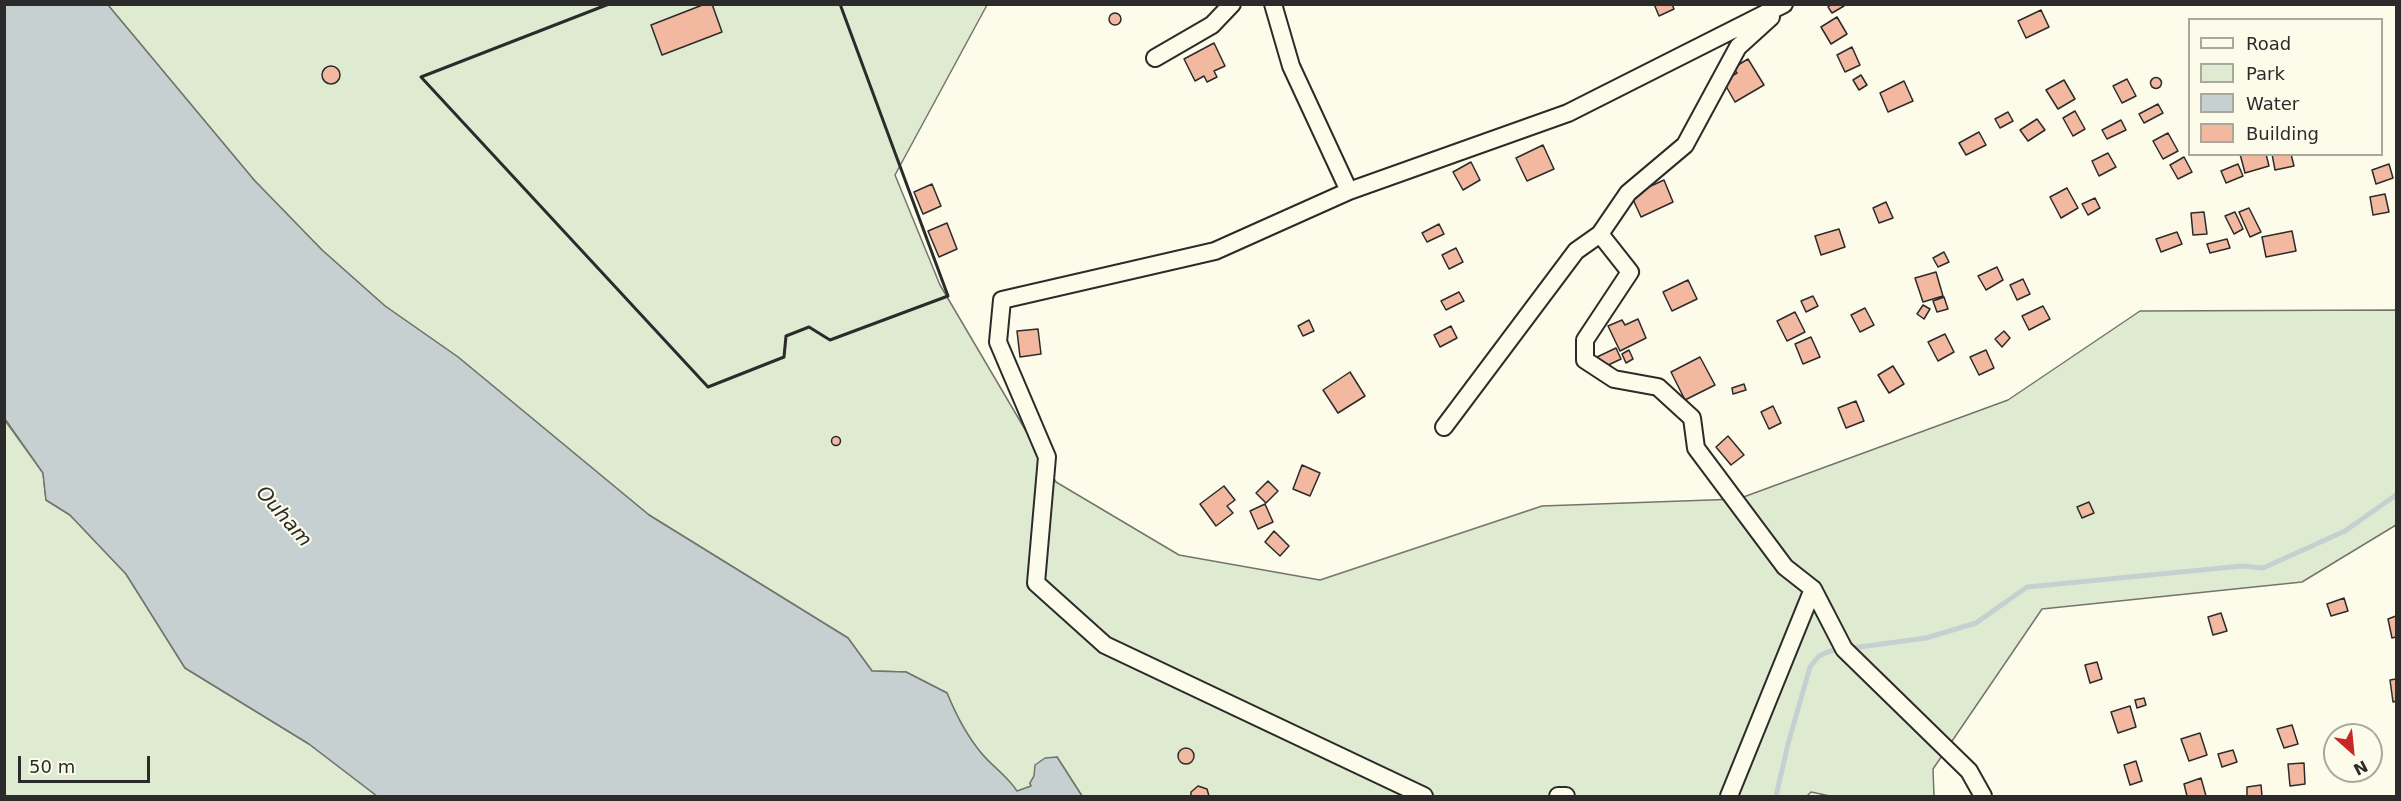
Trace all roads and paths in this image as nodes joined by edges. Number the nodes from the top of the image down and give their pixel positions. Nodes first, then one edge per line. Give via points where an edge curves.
1 (1232, 4) edge
2 (1273, 4) edge
3 (1784, 4) edge
4 (1155, 58) dead end
5 (1349, 191) junction
6 (1600, 234) junction
7 (1444, 427) dead end
8 (1813, 590) junction
9 (1424, 796) edge
10 (1558, 796) edge
11 (1566, 796) edge
12 (1729, 796) edge
13 (1983, 796) edge

1 - 4 street via 1212,25
2 - 5 street via 1292,66
3 - 5 street via 1568,113
3 - 6 street via 1738,47 1685,145 1628,193
5 - 9 street via 1215,251 1002,300 998,342 1047,457 1036,583 1105,645
6 - 7 street via 1576,251
6 - 8 street via 1630,272 1585,340 1585,360 1614,379 1658,387 1692,418 1696,448 1785,567
8 - 12 street
8 - 13 street via 1844,649 1969,771
10 - 11 street

